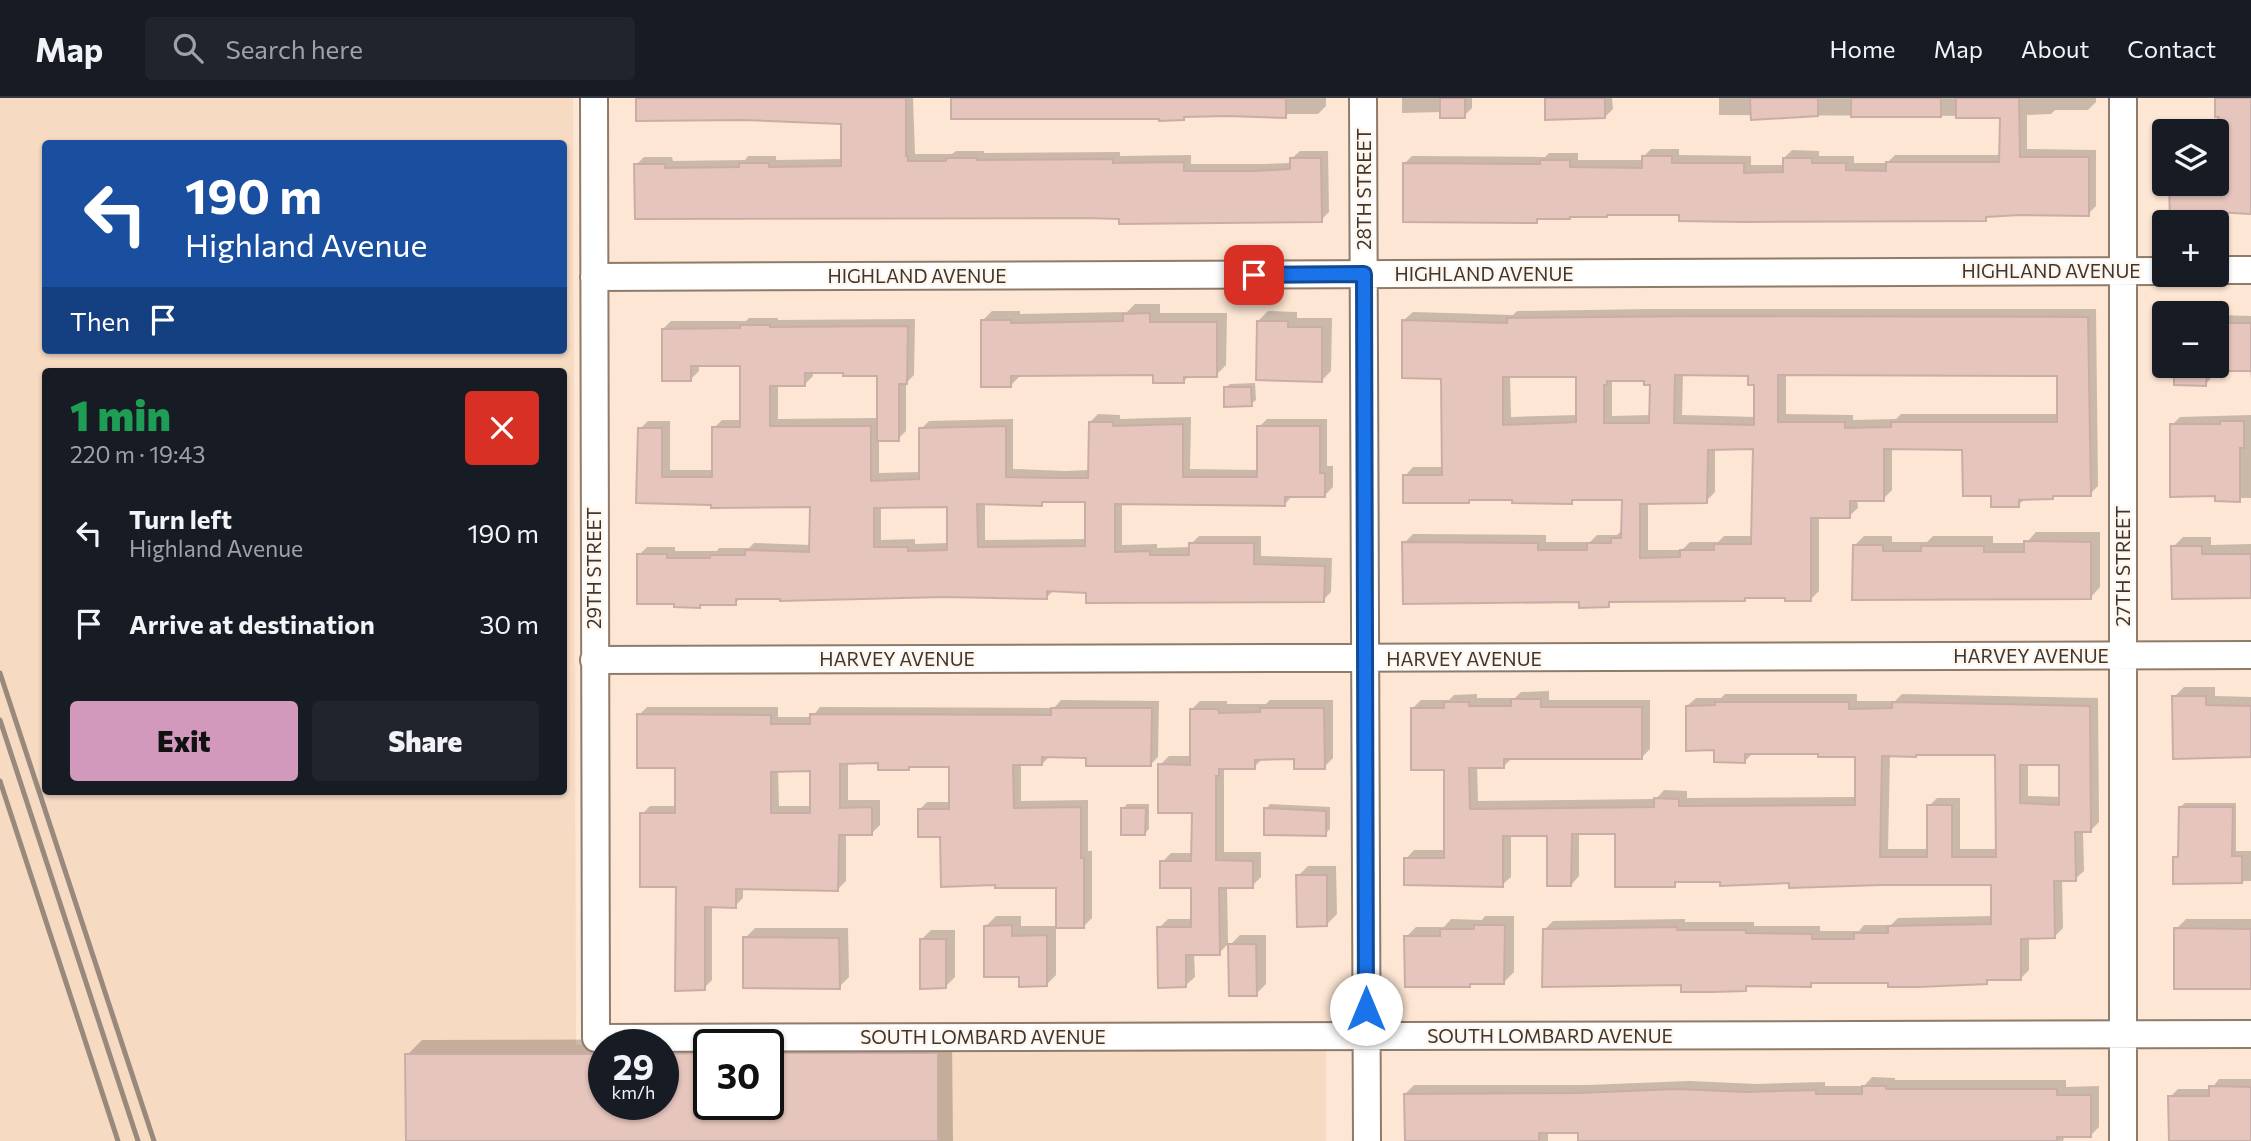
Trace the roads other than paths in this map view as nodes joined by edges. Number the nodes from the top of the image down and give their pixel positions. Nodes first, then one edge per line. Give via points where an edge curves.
1 (594, 98) edge
2 (1363, 98) edge
3 (2123, 98) edge
4 (2251, 270) edge
5 (2123, 271) junction
6 (2152, 271) edge
7 (2229, 271) edge
8 (1364, 274) junction
9 (593, 277) junction
10 (2251, 655) edge
11 (2123, 656) junction
12 (1365, 659) junction
13 (594, 660) junction
14 (596, 1029) edge
15 (2123, 1034) junction
16 (2251, 1034) edge
17 (1367, 1036) junction
18 (679, 1038) edge
19 (1367, 1141) edge
20 (2123, 1141) edge

1 - 9 street, 29TH STREET
2 - 8 street, 28TH STREET
3 - 5 street, 27TH STREET
4 - 7 street
5 - 6 street, HIGHLAND AVENUE
5 - 8 street, HIGHLAND AVENUE
5 - 11 street, 27TH STREET
8 - 9 street, HIGHLAND AVENUE
8 - 12 street, 28TH STREET
9 - 13 street, 29TH STREET
10 - 11 street, HARVEY AVENUE
11 - 12 street, HARVEY AVENUE
11 - 15 street, 27TH STREET
12 - 13 street, HARVEY AVENUE
12 - 17 street, 28TH STREET
13 - 14 street, 29TH STREET
15 - 16 street, SOUTH LOMBARD AVENUE
15 - 17 street, SOUTH LOMBARD AVENUE
15 - 20 street, 27TH STREET
17 - 18 street, SOUTH LOMBARD AVENUE
17 - 19 street, 28TH STREET

